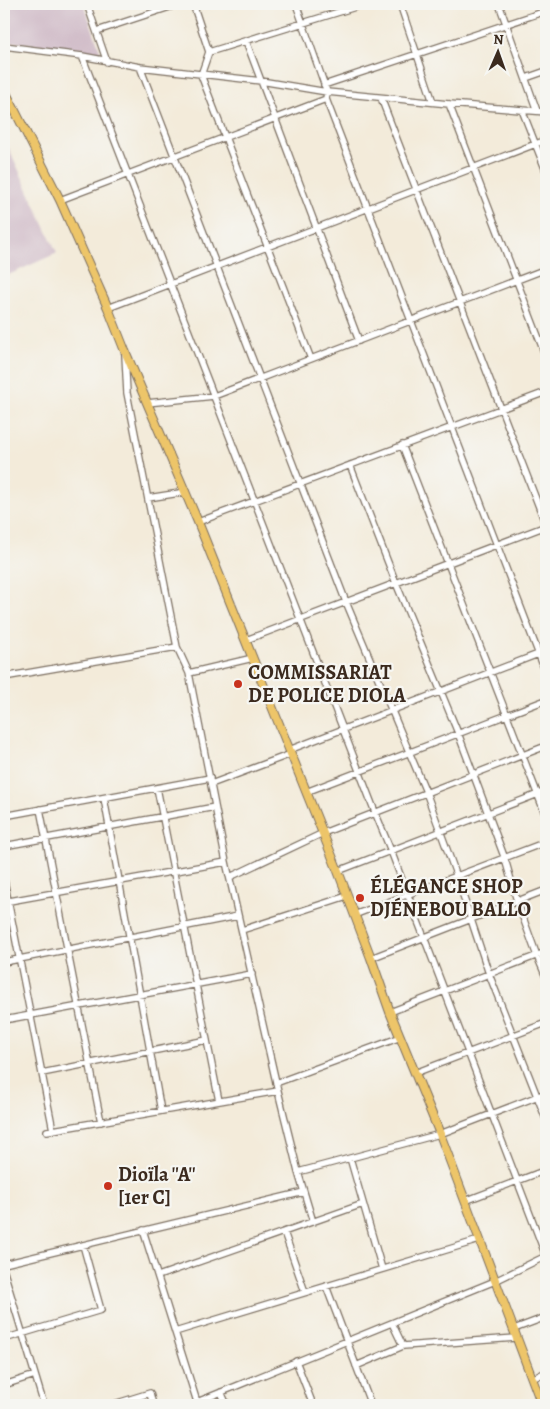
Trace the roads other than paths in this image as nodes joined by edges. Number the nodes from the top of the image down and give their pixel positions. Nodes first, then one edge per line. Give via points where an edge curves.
1 (87, 4) edge
2 (179, 4) edge
3 (193, 4) edge
4 (296, 4) edge
5 (365, 4) edge
6 (400, 4) edge
7 (500, 4) edge
8 (546, 12) edge
9 (303, 23) junction
10 (506, 25) junction
11 (97, 31) junction
12 (246, 41) junction
13 (4, 46) edge
14 (209, 52) junction
15 (417, 54) junction
16 (82, 56) junction
17 (107, 62) junction
18 (140, 67) junction
19 (546, 72) edge
20 (201, 75) junction
21 (526, 78) junction
22 (261, 81) junction
23 (324, 85) junction
24 (4, 89) edge
25 (326, 95) junction
26 (381, 98) junction
27 (433, 102) junction
28 (449, 104) junction
29 (522, 110) junction
30 (538, 111) junction
31 (546, 112) edge
32 (275, 118) junction
33 (225, 137) junction
34 (546, 140) edge
35 (536, 144) junction
36 (174, 156) junction
37 (473, 168) junction
38 (546, 171) edge
39 (128, 174) junction
40 (416, 190) junction
41 (60, 200) junction
42 (368, 208) junction
43 (316, 228) junction
44 (268, 246) junction
45 (217, 266) junction
46 (546, 269) edge
47 (517, 281) junction
48 (170, 284) junction
49 (460, 302) junction
50 (108, 308) junction
51 (411, 321) junction
52 (359, 341) junction
53 (125, 351) junction
54 (546, 357) edge
55 (311, 359) junction
56 (260, 378) junction
57 (546, 392) edge
58 (214, 396) junction
59 (147, 403) junction
60 (501, 409) junction
61 (452, 427) junction
62 (402, 446) junction
63 (350, 465) junction
64 (301, 483) junction
65 (186, 492) junction
66 (148, 498) junction
67 (254, 501) junction
68 (198, 522) junction
69 (546, 525) edge
70 (497, 544) junction
71 (448, 563) junction
72 (396, 583) junction
73 (346, 602) junction
74 (300, 619) junction
75 (246, 640) junction
76 (177, 647) junction
77 (546, 651) edge
78 (539, 654) junction
79 (253, 658) junction
80 (189, 673) junction
81 (490, 673) junction
82 (546, 673) edge
83 (4, 677) edge
84 (440, 691) junction
85 (546, 700) edge
86 (392, 710) junction
87 (507, 715) junction
88 (342, 729) junction
89 (458, 733) junction
90 (546, 746) edge
91 (290, 752) junction
92 (408, 752) junction
93 (522, 755) junction
94 (359, 771) junction
95 (473, 773) junction
96 (210, 781) junction
97 (157, 788) junction
98 (306, 792) junction
99 (426, 792) junction
100 (546, 792) edge
101 (539, 794) junction
102 (104, 798) junction
103 (215, 807) junction
104 (40, 809) junction
105 (375, 812) junction
106 (488, 814) junction
107 (4, 816) edge
108 (546, 816) edge
109 (162, 817) junction
110 (108, 827) junction
111 (440, 832) junction
112 (323, 833) junction
113 (44, 838) junction
114 (546, 842) edge
115 (4, 846) edge
116 (391, 851) junction
117 (505, 858) junction
118 (226, 862) junction
119 (338, 871) junction
120 (173, 872) junction
121 (230, 877) junction
122 (457, 877) junction
123 (4, 880) edge
124 (118, 881) junction
125 (546, 890) edge
126 (56, 893) junction
127 (407, 895) junction
128 (347, 896) junction
129 (517, 901) junction
130 (6, 902) edge
131 (354, 915) junction
132 (238, 916) junction
133 (472, 919) junction
134 (184, 927) junction
135 (242, 930) junction
136 (129, 937) junction
137 (423, 938) junction
138 (67, 949) junction
139 (546, 952) edge
140 (537, 956) junction
141 (372, 958) junction
142 (19, 959) junction
143 (4, 962) edge
144 (252, 974) junction
145 (490, 974) junction
146 (546, 977) edge
147 (195, 984) junction
148 (444, 992) junction
149 (139, 995) junction
150 (78, 1006) junction
151 (390, 1012) junction
152 (30, 1015) junction
153 (4, 1020) edge
154 (546, 1023) edge
155 (514, 1035) junction
156 (401, 1037) junction
157 (206, 1040) junction
158 (150, 1051) junction
159 (468, 1052) junction
160 (89, 1063) junction
161 (42, 1073) junction
162 (415, 1073) junction
163 (276, 1083) junction
164 (278, 1092) junction
165 (546, 1093) edge
166 (538, 1096) junction
167 (219, 1102) junction
168 (161, 1111) junction
169 (491, 1114) junction
170 (546, 1118) edge
171 (101, 1122) junction
172 (440, 1134) junction
173 (350, 1158) junction
174 (546, 1170) edge
175 (298, 1172) junction
176 (517, 1181) junction
177 (304, 1192) junction
178 (465, 1201) junction
179 (364, 1204) junction
180 (313, 1222) junction
181 (143, 1230) junction
182 (284, 1232) junction
183 (480, 1240) junction
184 (83, 1245) junction
185 (546, 1256) edge
186 (4, 1264) edge
187 (382, 1269) junction
188 (4, 1272) edge
189 (158, 1276) junction
190 (495, 1281) junction
191 (326, 1286) junction
192 (305, 1292) junction
193 (546, 1317) edge
194 (392, 1323) junction
195 (514, 1329) junction
196 (175, 1332) junction
197 (23, 1334) junction
198 (516, 1338) junction
199 (4, 1339) edge
200 (346, 1341) junction
201 (403, 1346) junction
202 (296, 1361) junction
203 (356, 1366) junction
204 (546, 1372) edge
205 (35, 1375) junction
206 (532, 1379) junction
207 (4, 1385) edge
208 (221, 1392) junction
209 (44, 1405) edge
210 (111, 1405) edge
211 (154, 1405) edge
212 (227, 1405) edge
213 (312, 1405) edge
214 (371, 1405) edge
215 (542, 1405) edge

1 - 11 street
2 - 11 street
3 - 14 street
4 - 9 street
5 - 9 street
6 - 15 street
7 - 10 street
8 - 10 street
9 - 12 street
9 - 23 street
10 - 15 street
10 - 21 street
11 - 17 street
12 - 14 street
12 - 22 street
13 - 16 street
14 - 20 street
15 - 23 street
15 - 27 street
16 - 17 street
16 - 39 street
17 - 18 street
18 - 20 street
18 - 36 street
19 - 21 street
20 - 22 street
20 - 33 street
21 - 30 street
22 - 25 street
22 - 32 street
23 - 25 street
24 - 41 main road
25 - 26 street
25 - 32 street
25 - 42 street
26 - 27 street
26 - 40 street
27 - 28 street
28 - 29 street
28 - 37 street
29 - 30 street
29 - 35 street
30 - 31 street
32 - 33 street
32 - 43 street
33 - 36 street
33 - 44 street
34 - 35 street
35 - 37 street
35 - 38 street
36 - 39 street
36 - 45 street
37 - 40 street
37 - 47 street
39 - 41 street
39 - 48 street
40 - 42 street
40 - 49 street
41 - 50 main road
42 - 43 street
42 - 51 street
43 - 44 street
43 - 52 street
44 - 45 street
44 - 55 street
45 - 48 street
45 - 56 street
46 - 47 street
47 - 49 street
47 - 54 street
48 - 50 street
48 - 58 street
49 - 51 street
49 - 60 street
50 - 53 main road
51 - 52 street
51 - 61 street
52 - 55 street
53 - 59 main road
53 - 66 street via 127,393
55 - 56 street
56 - 58 street
56 - 64 street
57 - 60 street
58 - 59 street
58 - 67 street
59 - 65 main road
60 - 61 street
60 - 69 street
61 - 62 street
61 - 70 street
62 - 63 street
62 - 71 street
63 - 64 street
63 - 72 street
64 - 67 street
64 - 73 street
65 - 66 street
65 - 68 main road
66 - 76 street
67 - 68 street
67 - 74 street
68 - 75 main road
69 - 70 street
70 - 71 street
70 - 78 street
71 - 72 street
71 - 81 street
72 - 73 street
72 - 84 street
73 - 74 street
73 - 86 street
74 - 75 street
74 - 88 street
75 - 79 main road
76 - 80 street
76 - 83 street
77 - 78 street
78 - 81 street
78 - 82 street
79 - 80 street
79 - 91 main road
80 - 96 street
81 - 84 street
81 - 87 street
84 - 86 street
84 - 89 street
85 - 87 street
86 - 88 street
86 - 92 street
87 - 89 street
87 - 93 street
88 - 91 street
88 - 94 street
89 - 92 street
89 - 95 street
90 - 93 street
91 - 96 street
91 - 98 main road
92 - 94 street
92 - 99 street
93 - 95 street
93 - 101 street
94 - 98 street
94 - 105 street
95 - 99 street
95 - 106 street
96 - 97 street
96 - 103 street
97 - 102 street
97 - 109 street
98 - 112 main road
99 - 105 street
99 - 111 street
100 - 101 street
101 - 106 street
101 - 108 street
102 - 104 street
102 - 110 street
103 - 109 street
103 - 118 street
104 - 107 street
104 - 113 street
105 - 112 street
105 - 116 street
106 - 111 street
106 - 117 street
109 - 110 street
109 - 120 street
110 - 113 street
110 - 124 street
111 - 116 street
111 - 122 street
112 - 119 main road
112 - 121 street
113 - 115 street
113 - 126 street
114 - 117 street
116 - 119 street
116 - 127 street
117 - 122 street
117 - 129 street
118 - 120 street
118 - 121 street
119 - 128 main road
120 - 124 street
120 - 134 street
121 - 132 street
122 - 127 street
122 - 133 street
123 - 130 street
124 - 126 street
124 - 136 street
125 - 129 street
126 - 130 street
126 - 138 street
127 - 131 street
127 - 137 street
128 - 131 main road
128 - 135 street
129 - 133 street
129 - 140 street
130 - 142 street
131 - 141 main road
132 - 134 street
132 - 135 street
133 - 137 street
133 - 145 street
134 - 136 street
134 - 147 street
135 - 144 street
136 - 138 street
136 - 149 street
137 - 141 street
137 - 148 street
138 - 142 street
138 - 150 street
139 - 140 street
140 - 145 street
140 - 146 street
141 - 151 main road
142 - 143 street
142 - 152 street
144 - 147 street
144 - 163 street
145 - 148 street
145 - 155 street
147 - 149 street
147 - 157 street
148 - 151 street
148 - 159 street
149 - 150 street
149 - 158 street
150 - 152 street
150 - 160 street
151 - 156 main road
152 - 153 street
152 - 161 street
154 - 155 street
155 - 159 street
155 - 166 street
156 - 162 main road
156 - 163 street
157 - 158 street
157 - 167 street
158 - 160 street
158 - 168 street
159 - 162 street
159 - 169 street
160 - 161 street
160 - 171 street
161 - 171 street via 50,1130
162 - 172 main road
163 - 164 street
164 - 167 street
164 - 175 street
165 - 166 street
166 - 169 street
166 - 170 street
167 - 168 street
168 - 171 street
169 - 172 street
169 - 176 street
172 - 173 street
172 - 178 main road
173 - 175 street
173 - 179 street
174 - 176 street
175 - 177 street
176 - 178 street
176 - 185 street
177 - 180 street
177 - 181 street
178 - 183 main road
179 - 180 street
179 - 187 street
180 - 182 street
181 - 184 street
181 - 189 street
182 - 189 street
182 - 192 street
183 - 187 street
183 - 190 main road
184 - 186 street
184 - 197 street via 101,1310
185 - 190 street
187 - 191 street
188 - 197 street
189 - 196 street
190 - 194 street
190 - 195 main road
191 - 192 street
191 - 200 street
192 - 196 street
193 - 195 street
194 - 200 street
194 - 201 street
195 - 198 main road
196 - 208 street via 197,1402
197 - 199 street
197 - 205 street
198 - 201 street
198 - 206 main road
200 - 202 street
200 - 203 street
201 - 203 street
202 - 208 street
202 - 213 street
203 - 214 street
204 - 206 street
205 - 207 street
205 - 209 street
206 - 215 main road
208 - 212 street
210 - 211 street via 150,1393

